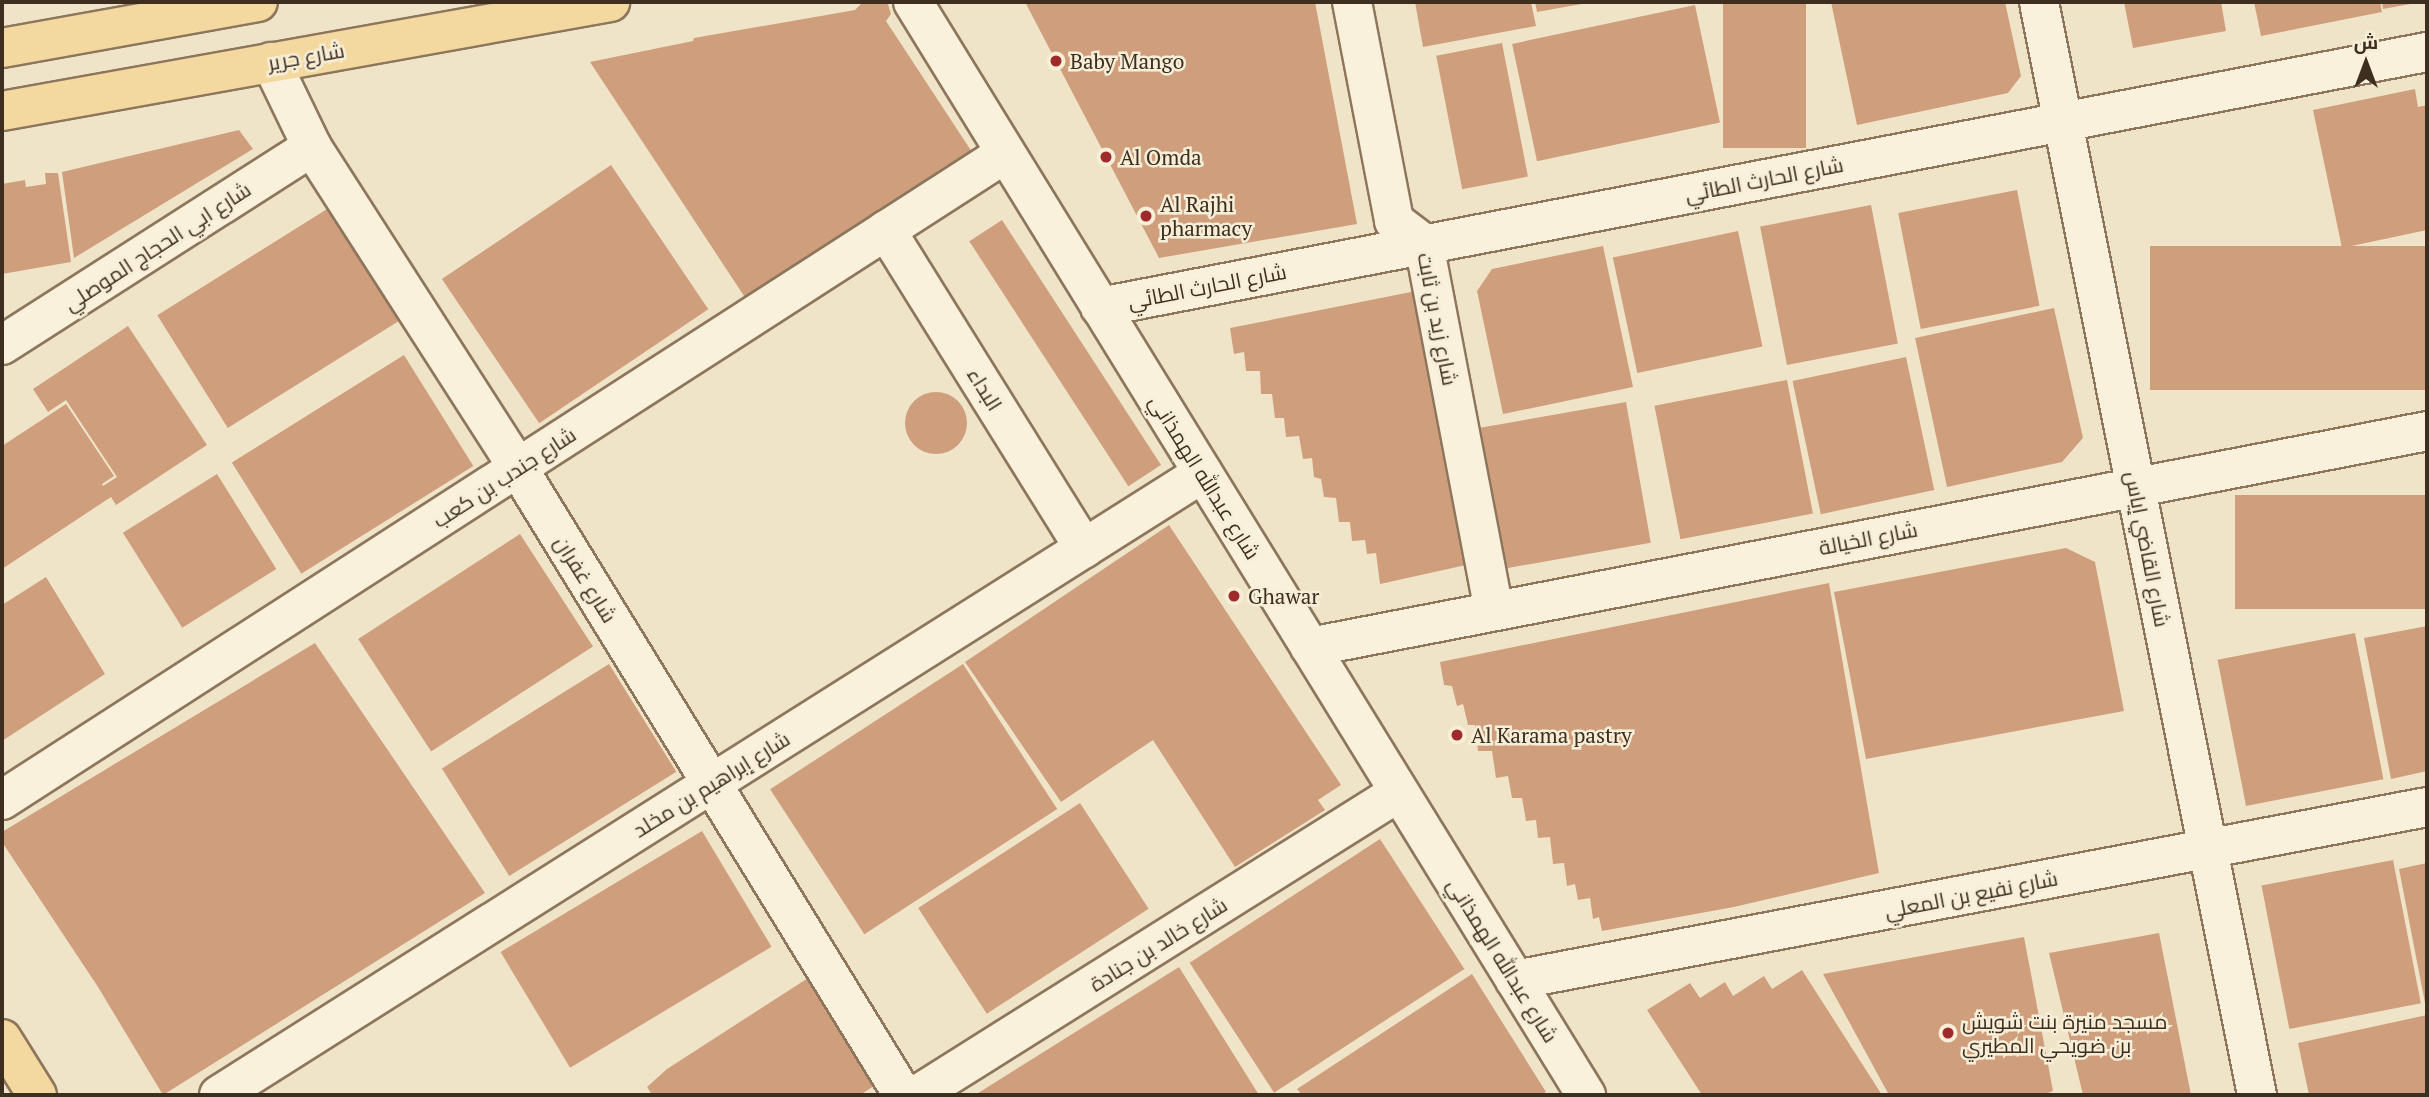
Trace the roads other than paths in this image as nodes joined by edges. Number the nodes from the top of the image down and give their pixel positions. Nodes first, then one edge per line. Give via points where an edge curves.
1 (258, 2) edge
2 (610, 2) edge
3 (913, 2) edge
4 (1352, 2) edge
5 (2039, 2) edge
6 (2, 48) edge
7 (2427, 52) edge
8 (271, 62) junction
9 (2, 111) edge
10 (2063, 122) junction
11 (312, 147) junction
12 (1006, 153) junction
13 (886, 230) junction
14 (1424, 244) junction
15 (1100, 307) junction
16 (2, 345) edge
17 (2427, 431) edge
18 (518, 468) junction
19 (1203, 473) junction
20 (2135, 487) junction
21 (1084, 548) junction
22 (1494, 610) junction
23 (1310, 647) junction
24 (712, 784) junction
25 (1399, 792) junction
26 (2, 800) edge
27 (2427, 807) edge
28 (2208, 850) junction
29 (1515, 979) junction
30 (2, 1039) edge
31 (37, 1095) edge
32 (219, 1095) edge
33 (903, 1095) edge
34 (918, 1095) edge
35 (1586, 1095) edge
36 (2257, 1095) edge

1 - 6 main road
2 - 8 main road, شارع جرير
3 - 12 street, شارع عبدالله الهمذاني
4 - 14 street, شارع زيد بن ثابت via 1394,221
5 - 10 street, شارع القاضي إياس
7 - 10 street, شارع الحارث الطائي
8 - 9 main road, شارع جرير
8 - 11 street, شارع غفران
10 - 14 street, شارع الحارث الطائي
10 - 20 street, شارع القاضي إياس
11 - 16 street, شارع ابي الحجاج الموصلي
11 - 18 street, شارع غفران
12 - 13 street, شارع جندب بن كعب
12 - 15 street, شارع عبدالله الهمذاني
13 - 18 street, شارع جندب بن كعب
13 - 21 street, البداء
14 - 15 street, شارع الحارث الطائي
14 - 22 street, شارع زيد بن ثابت
15 - 19 street, شارع عبدالله الهمذاني
17 - 20 street, شارع الخيالة
18 - 24 street, شارع غفران
18 - 26 street, شارع جندب بن كعب
19 - 21 street, شارع إبراهيم بن مخلد
19 - 23 street, شارع عبدالله الهمذاني
20 - 22 street, شارع الخيالة
20 - 28 street, شارع القاضي إياس
21 - 24 street, شارع إبراهيم بن مخلد
22 - 23 street, شارع الخيالة
23 - 25 street, شارع عبدالله الهمذاني
24 - 32 street, شارع إبراهيم بن مخلد
24 - 33 street, شارع غفران
25 - 29 street, شارع عبدالله الهمذاني
25 - 34 street, شارع خالد بن جنادة
27 - 28 street, شارع نفيع بن المعلي
28 - 29 street, شارع نفيع بن المعلي
28 - 36 street, شارع القاضي إياس
29 - 35 street, شارع عبدالله الهمذاني
30 - 31 main road

